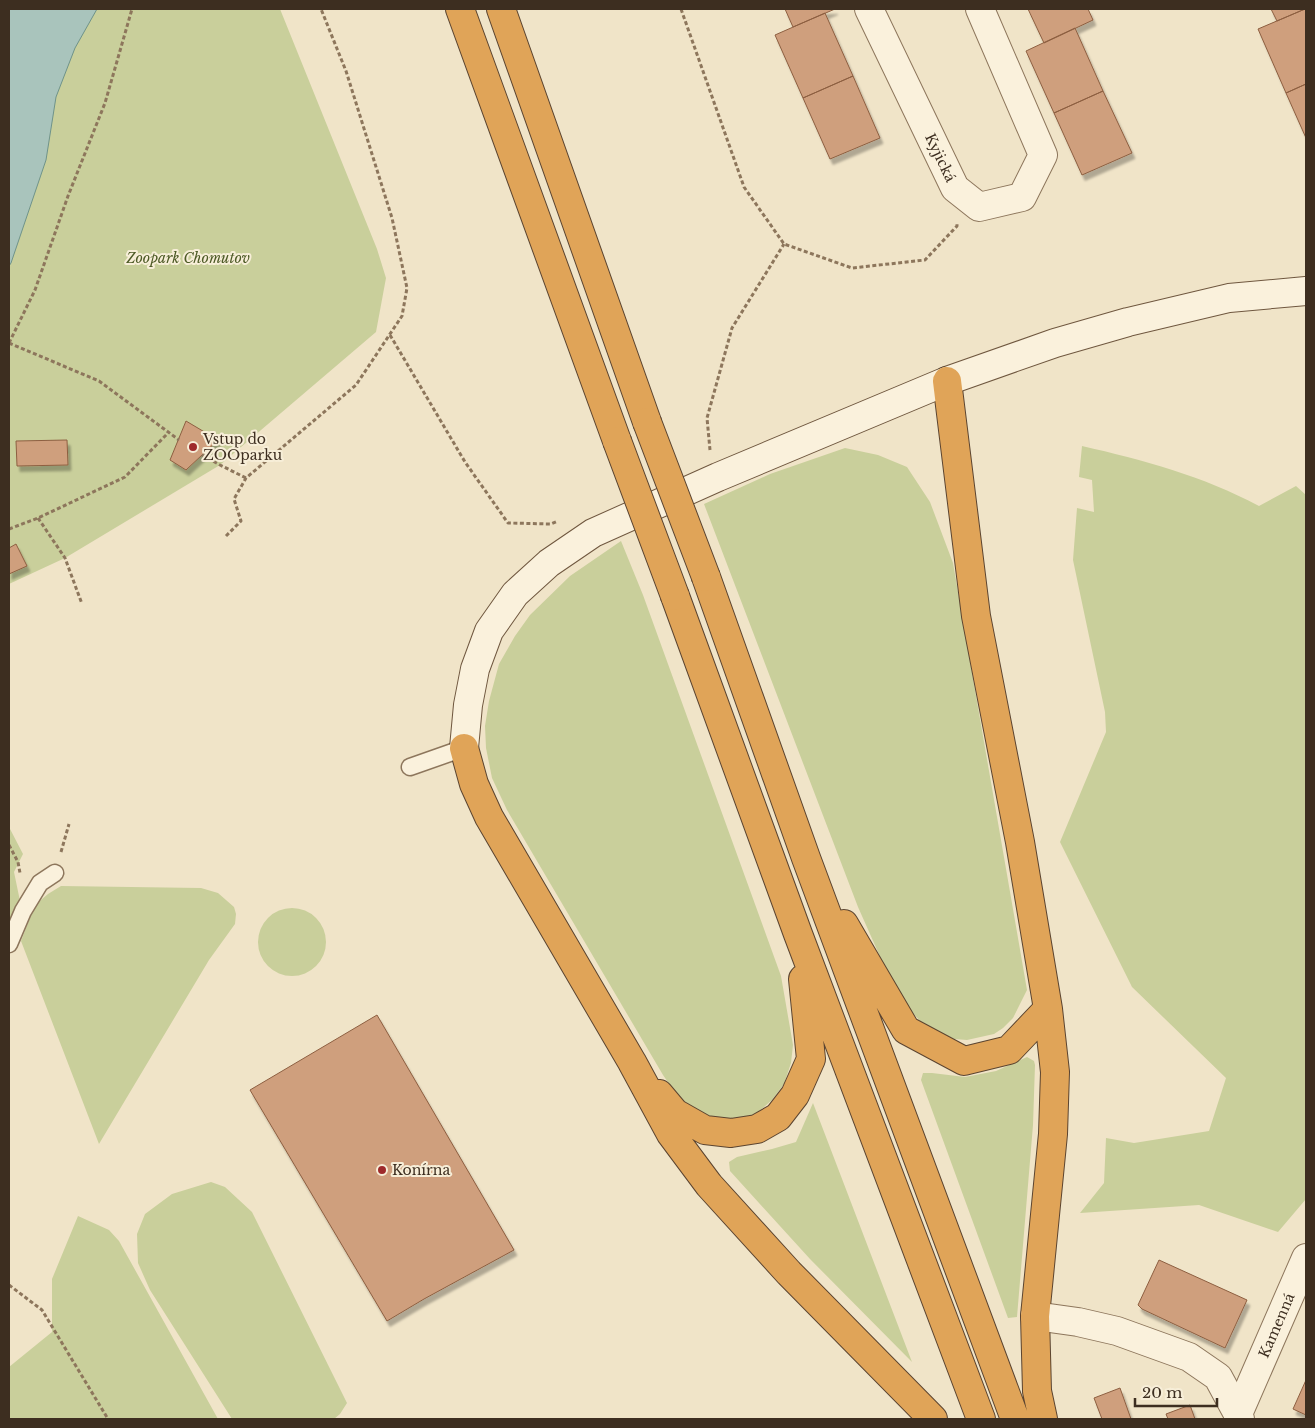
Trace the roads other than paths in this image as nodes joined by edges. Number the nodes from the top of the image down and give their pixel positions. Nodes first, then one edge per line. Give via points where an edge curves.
1 (460, 9) edge
2 (501, 9) edge
3 (869, 9) edge
4 (980, 9) edge
5 (1306, 291) edge
6 (947, 381) junction
7 (464, 748) junction
8 (410, 767) dead end
9 (806, 858) junction
10 (55, 873) road end
11 (798, 934) junction
12 (9, 944) edge
13 (1048, 1009) junction
14 (632, 1062) junction
15 (1306, 1258) edge
16 (1035, 1316) junction
17 (1239, 1416) edge
18 (934, 1419) edge
19 (981, 1419) edge
20 (1015, 1419) edge
21 (1043, 1419) edge

1 - 11 highway, bridge
2 - 9 highway, bridge
3 - 4 street, Kyjická via 956,188 979,207 1022,197 1043,155
5 - 6 street via 1229,298 1128,322 1055,342
6 - 7 street via 593,533 549,563 515,594 489,631 475,669
6 - 13 highway via 976,616 1020,842
7 - 8 lane
7 - 14 highway via 474,784 489,817
9 - 13 highway via 906,1030 964,1060 1009,1050
9 - 20 highway
10 - 12 lane via 40,883
11 - 14 highway via 812,1059 795,1095 778,1117 757,1129 731,1134 705,1130 675,1113
11 - 19 highway
13 - 16 highway via 1055,1072
14 - 18 highway via 671,1134 709,1185 789,1273
15 - 17 street, Kamenná
16 - 17 street via 1117,1331 1189,1357 1218,1377
16 - 21 highway via 1038,1391

